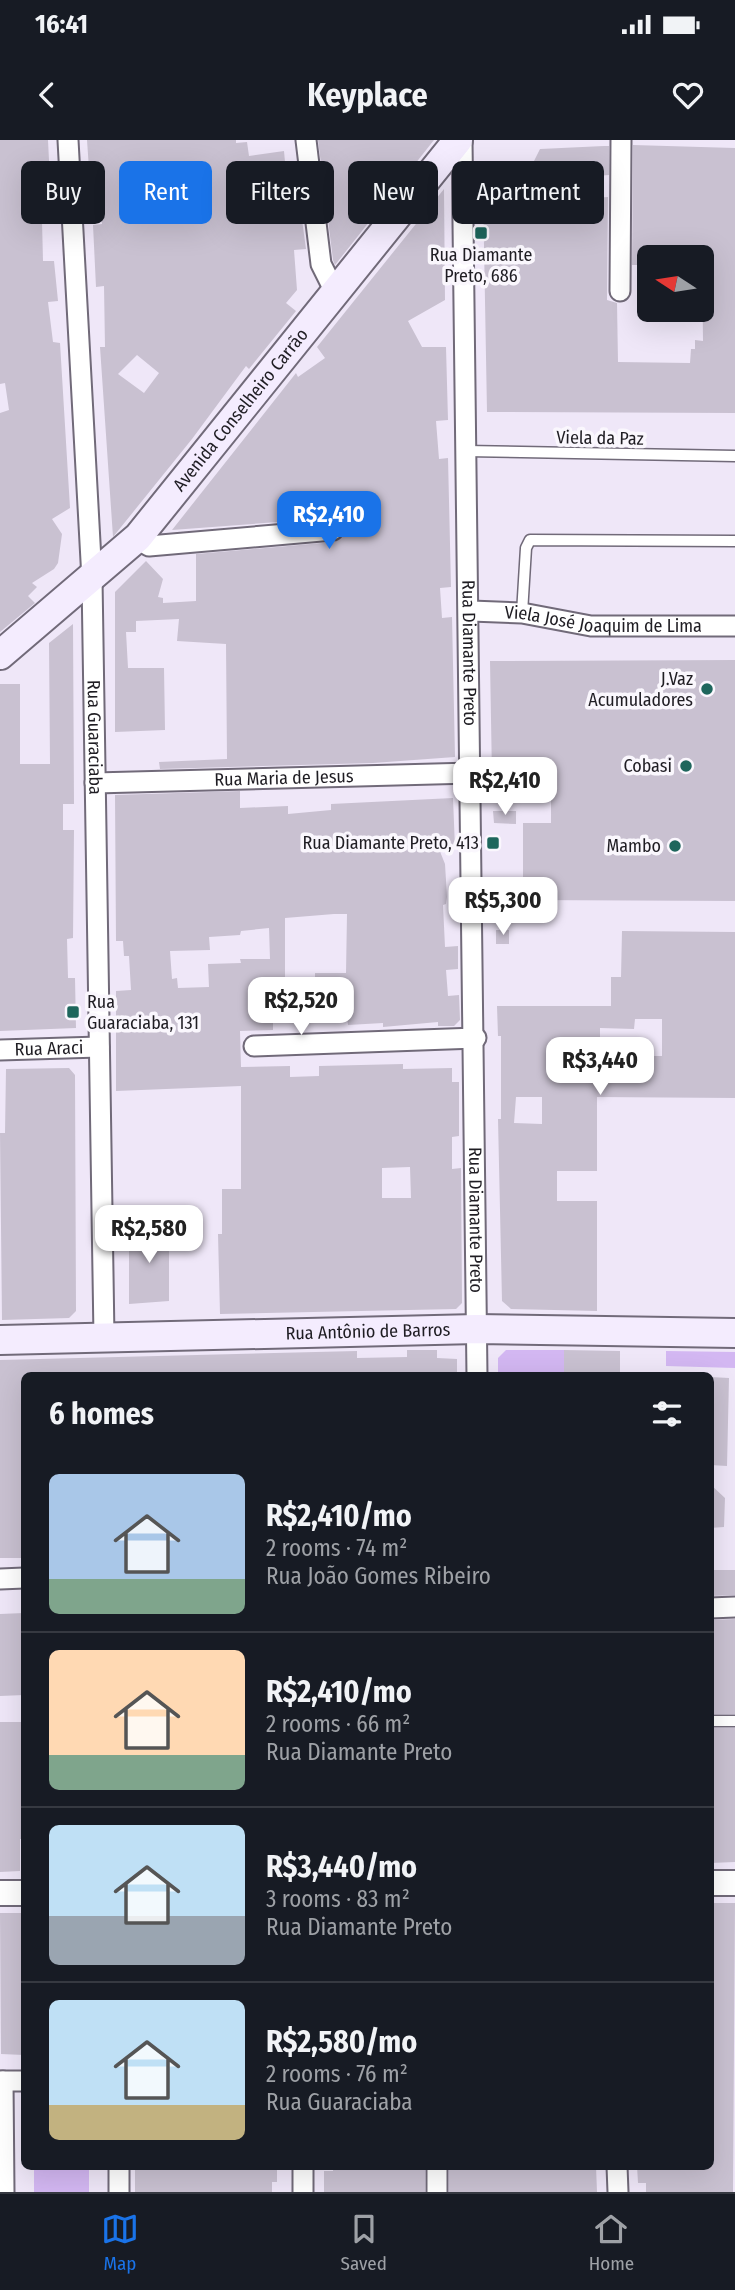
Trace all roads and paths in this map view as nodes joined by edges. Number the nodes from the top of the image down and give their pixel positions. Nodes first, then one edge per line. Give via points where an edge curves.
1 (68, 140) edge
2 (306, 140) edge
3 (460, 140) edge
4 (621, 140) edge
5 (334, 290) junction
6 (620, 290) dead end
7 (465, 451) junction
8 (735, 456) edge
9 (332, 530) dead end
10 (137, 539) junction
11 (735, 541) edge
12 (92, 579) junction
13 (471, 611) junction
14 (522, 613) junction
15 (735, 625) edge
16 (0, 655) edge
17 (472, 774) junction
18 (95, 783) junction
19 (475, 1038) junction
20 (254, 1046) dead end
21 (99, 1047) junction
22 (0, 1050) edge
23 (477, 1329) junction
24 (735, 1333) edge
25 (104, 1337) junction
26 (0, 1340) edge
27 (477, 1372) edge
28 (21, 1578) edge
29 (0, 1579) edge
30 (735, 1607) edge
31 (714, 1608) edge
32 (714, 1721) edge
33 (735, 1721) edge
34 (714, 1883) edge
35 (735, 1883) edge
36 (21, 1893) edge
37 (0, 1894) edge
38 (2, 2081) edge
39 (21, 2081) edge
40 (119, 2170) edge
41 (303, 2170) edge
42 (437, 2170) edge
43 (617, 2170) edge
44 (4, 2192) edge
45 (119, 2192) edge
46 (303, 2192) edge
47 (437, 2192) edge
48 (618, 2192) edge

1 - 12 street, Rua Guaraciaba
2 - 5 street via 321,264
3 - 5 main road, Avenida Conselheiro Carrão
3 - 7 street, Rua Diamante Preto
4 - 6 street
5 - 10 main road, Avenida Conselheiro Carrão
7 - 8 lane, Viela da Paz
7 - 13 street, Rua Diamante Preto
9 - 10 street via 149,546
10 - 12 main road, Avenida Conselheiro Carrão
11 - 14 lane via 530,541
12 - 16 main road, Avenida Conselheiro Carrão
12 - 18 street, Rua Guaraciaba
13 - 14 street, Viela José Joaquim de Lima
13 - 17 street, Rua Diamante Preto
14 - 15 street, Viela José Joaquim de Lima via 591,626
17 - 18 street, Rua Maria de Jesus
17 - 19 street, Rua Diamante Preto
18 - 21 street, Rua Guaraciaba
19 - 20 street
19 - 23 street, Rua Diamante Preto
21 - 22 street, Rua Araci
21 - 25 street, Rua Guaraciaba
23 - 24 main road, Rua Antônio de Barros
23 - 25 main road, Rua Antônio de Barros
23 - 27 street, Rua Diamante Preto
25 - 26 main road, Rua Antônio de Barros
28 - 29 street
30 - 31 street
32 - 33 lane
34 - 35 street
36 - 37 street
38 - 39 street
38 - 44 street
40 - 45 street
41 - 46 street
42 - 47 street
43 - 48 street

